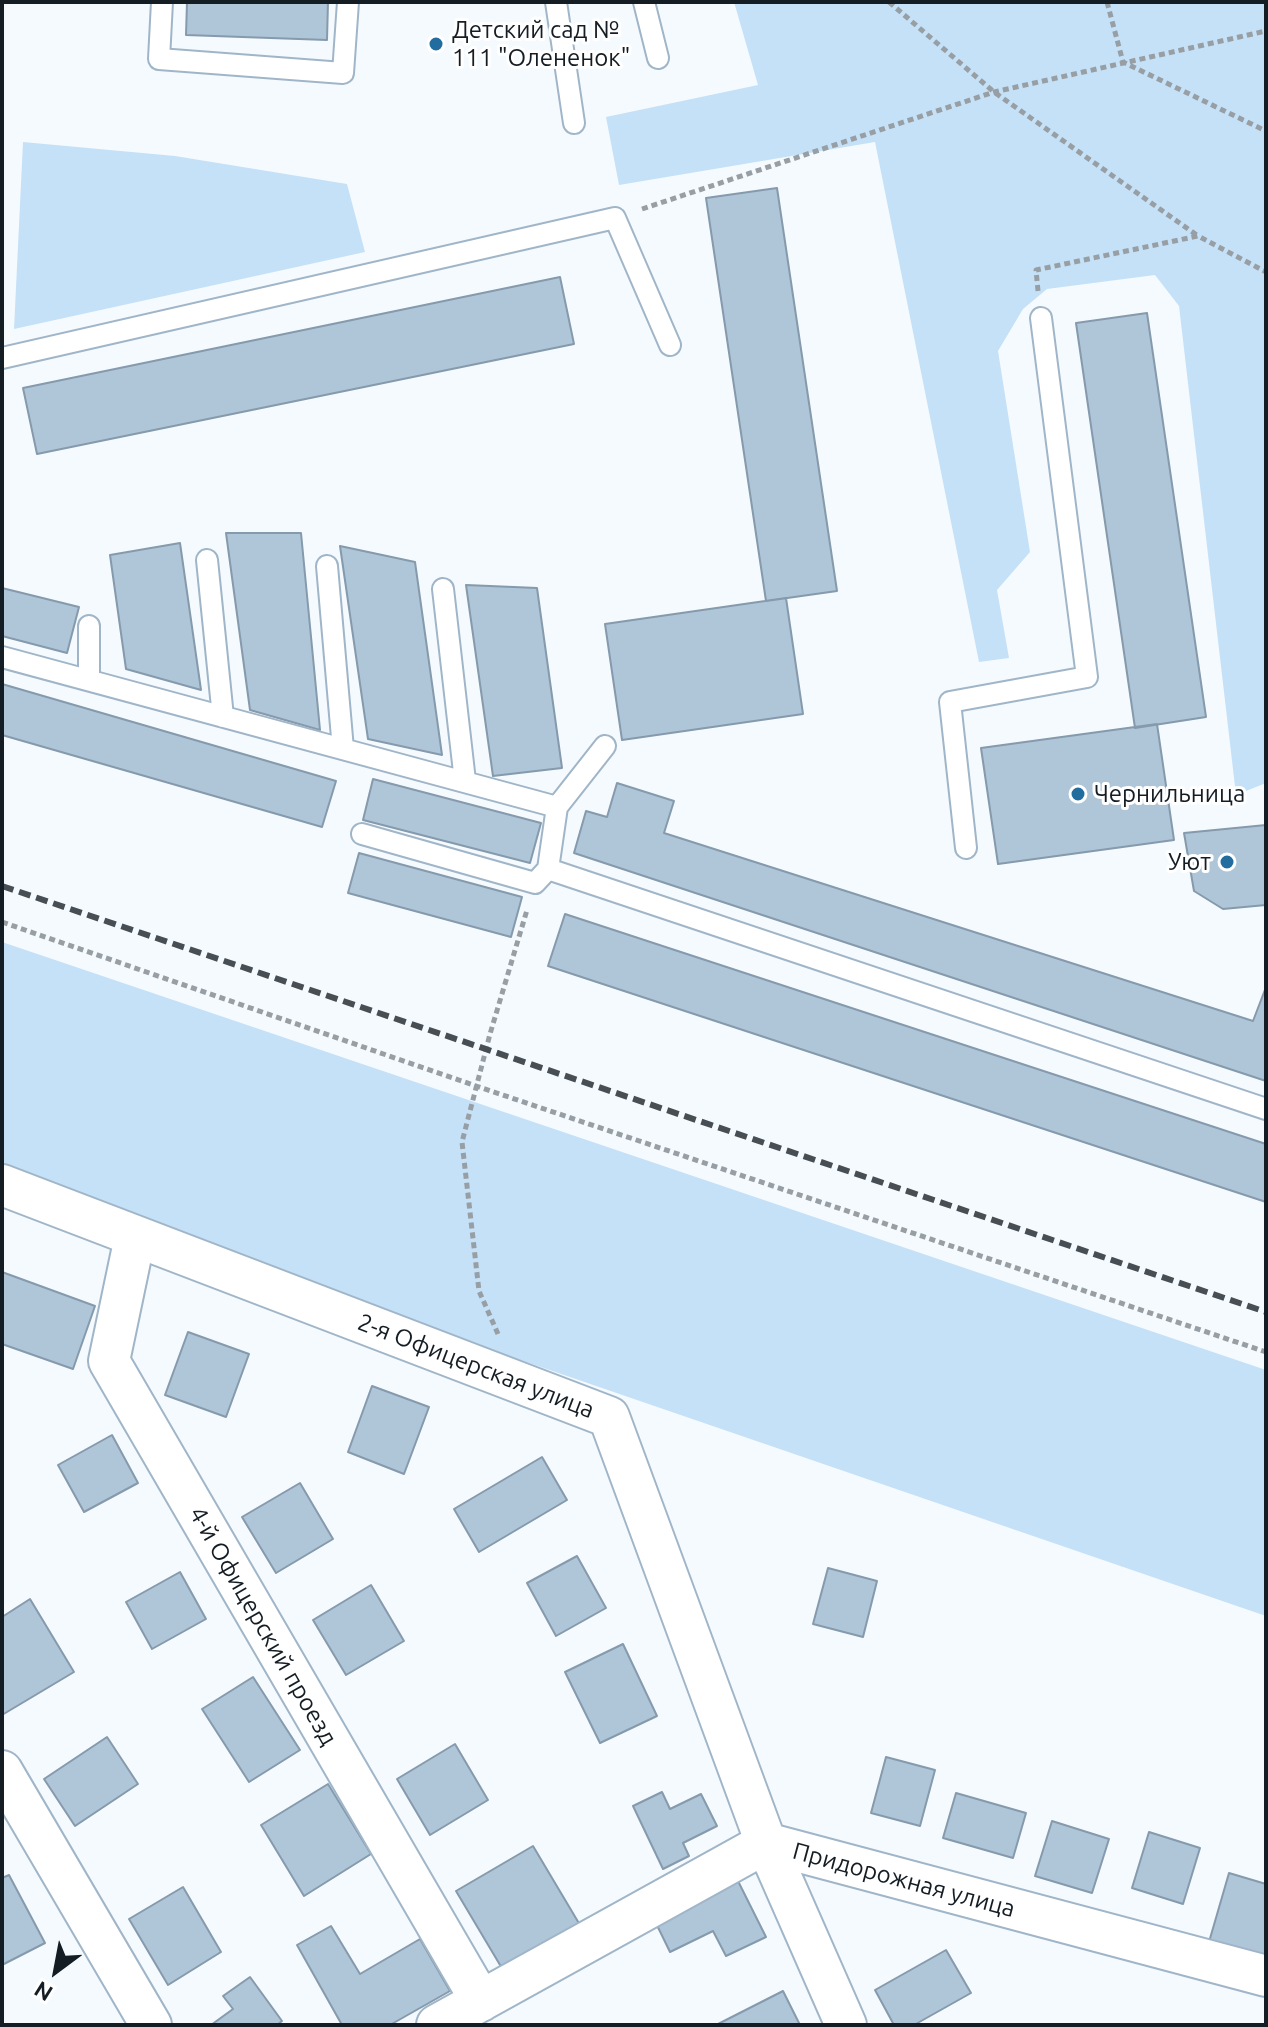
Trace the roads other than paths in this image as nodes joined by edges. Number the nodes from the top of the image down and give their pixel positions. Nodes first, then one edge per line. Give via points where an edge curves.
1 (162, 2) edge
2 (348, 2) edge
3 (556, 2) edge
4 (644, 2) edge
5 (658, 58) dead end
6 (574, 123) dead end
7 (1041, 318) road end
8 (670, 345) dead end
9 (2, 358) edge
10 (207, 560) dead end
11 (327, 566) dead end
12 (443, 589) dead end
13 (89, 626) dead end
14 (2, 657) edge
15 (89, 680) junction
16 (223, 717) junction
17 (605, 746) dead end
18 (343, 749) junction
19 (465, 781) junction
20 (557, 807) junction
21 (362, 834) dead end
22 (966, 848) dead end
23 (542, 876) junction
24 (1266, 1109) edge
25 (2, 1185) edge
26 (135, 1237) junction
27 (2, 1771) edge
28 (766, 1843) junction
29 (1266, 1976) edge
30 (481, 2001) junction
31 (151, 2025) edge
32 (437, 2025) edge
33 (846, 2025) edge

1 - 2 lane via 159,59 343,73
3 - 6 lane
4 - 5 lane
7 - 22 lane via 1087,677 950,702
8 - 9 lane via 615,218
10 - 16 lane
11 - 18 lane
12 - 19 lane
13 - 15 lane
14 - 15 lane
15 - 16 lane
16 - 18 lane
17 - 20 lane
18 - 19 lane
19 - 20 lane
20 - 23 lane
21 - 23 lane
23 - 24 lane
25 - 26 street, 2-я Офицерская улица
26 - 28 street, 2-я Офицерская улица via 609,1417
26 - 30 street, 4-й Офицерский проезд via 109,1361
27 - 31 street
28 - 29 street, Придорожная улица
28 - 30 street, Придорожная улица
28 - 33 street, 2-я Офицерская улица
30 - 32 street, Придорожная улица

